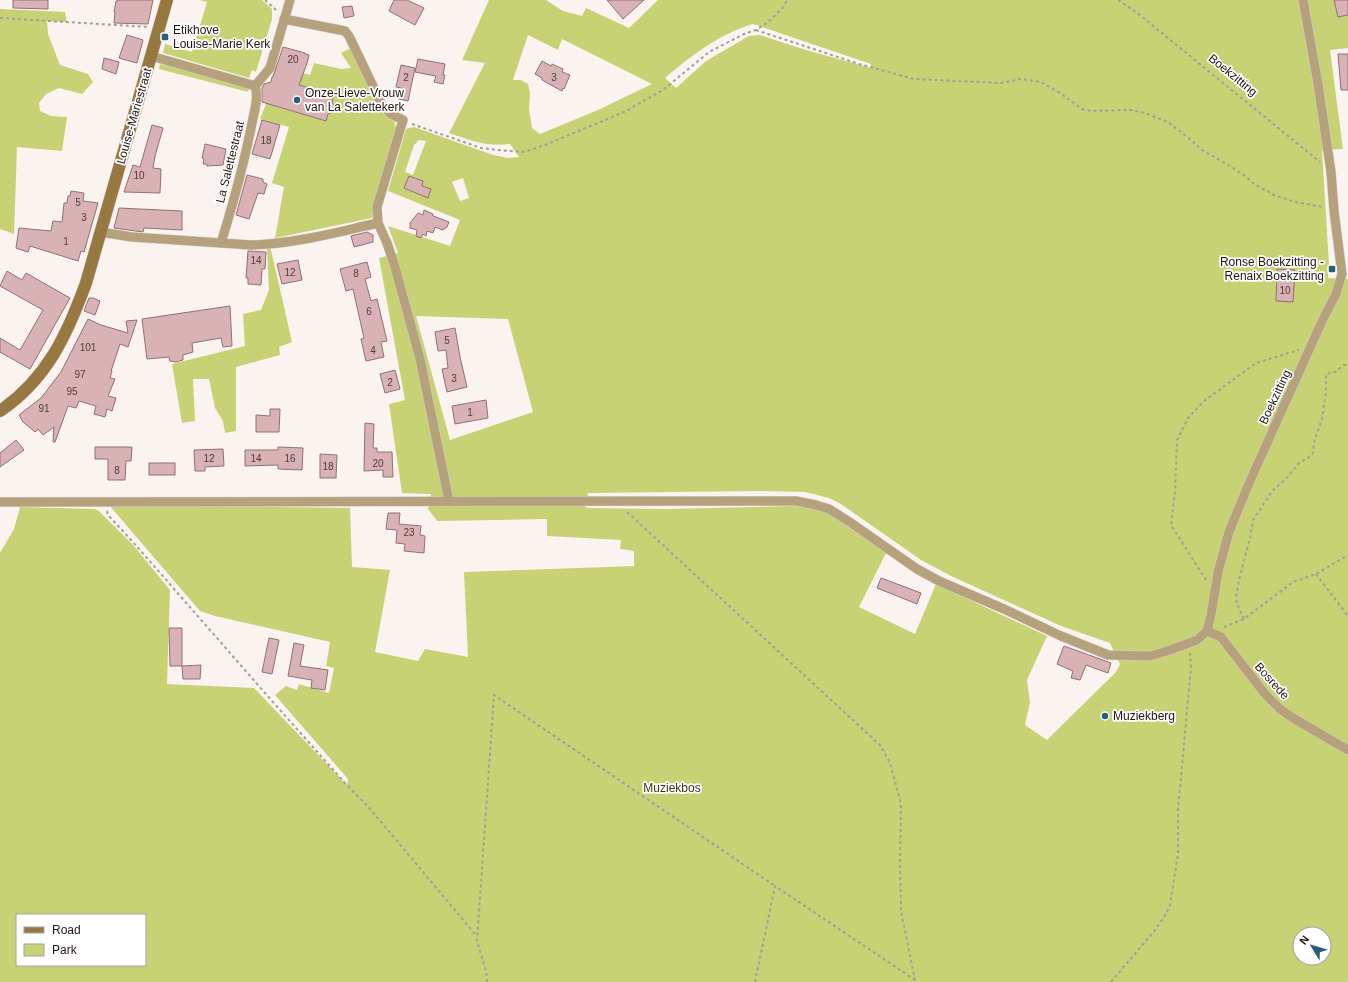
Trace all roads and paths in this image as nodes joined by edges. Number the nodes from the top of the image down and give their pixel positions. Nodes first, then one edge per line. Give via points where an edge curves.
1 (167, 0) edge
2 (265, 0) edge
3 (290, 0) edge
4 (787, 0) edge
5 (1118, 0) edge
6 (1303, 0) edge
7 (0, 18) edge
8 (284, 19) junction
9 (160, 28) junction
10 (756, 30) junction
11 (151, 56) junction
12 (255, 86) junction
13 (403, 120) junction
14 (1331, 172) junction
15 (1334, 211) junction
16 (378, 223) junction
17 (100, 232) junction
18 (221, 243) junction
19 (1345, 274) edge
20 (1311, 347) junction
21 (1348, 365) edge
22 (0, 411) edge
23 (449, 501) junction
24 (615, 501) junction
25 (0, 502) edge
26 (103, 502) junction
27 (1348, 555) edge
28 (1316, 574) junction
29 (1206, 586) dead end
30 (1348, 616) edge
31 (1244, 619) junction
32 (1207, 631) junction
33 (1190, 643) junction
34 (1348, 750) edge
35 (775, 886) junction
36 (475, 934) dead end
37 (915, 980) junction
38 (487, 982) edge
39 (755, 982) edge
40 (918, 982) edge
41 (1111, 982) edge

1 - 9 main road, Louise-Mariestraat
2 - 8 path
3 - 8 street
4 - 10 path via 782,9
5 - 14 path, Boekzitting
6 - 14 street, Boekzitting
7 - 9 path
8 - 12 street via 270,68
8 - 13 street via 345,31 382,106
9 - 11 main road, Louise-Mariestraat
10 - 13 path via 709,52 664,90 624,112 524,152 481,148
10 - 15 path via 914,79 1001,83 1021,79 1041,82 1082,109 1131,110 1145,113 1168,122 1202,150 1274,195
11 - 12 street
11 - 17 main road, Louise-Mariestraat
12 - 18 street, La Salettestraat via 256,108
13 - 16 street via 378,207
14 - 15 street, Boekzitting
15 - 19 street, Boekzitting
16 - 18 street via 265,245
16 - 23 street via 395,267 420,359
17 - 18 street
17 - 22 main road, Louise-Mariestraat via 75,314 54,354 41,375 25,392
19 - 20 street, Boekzitting
20 - 29 path via 1256,363 1204,401 1188,418 1176,440 1175,492 1171,525 1206,579
20 - 32 street, Boekzitting via 1229,532 1218,572
21 - 31 path via 1326,374 1322,419 1313,453 1299,463 1273,490 1253,520 1236,597
23 - 24 street
23 - 26 street
24 - 33 street via 796,501 816,505 841,516 923,572 1092,650 1108,655 1150,656
24 - 37 path via 880,745 890,763 901,804 901,911
25 - 26 street
26 - 36 path via 108,515 371,810
27 - 28 path
28 - 30 path
28 - 31 path via 1293,582
31 - 32 path
32 - 33 street
32 - 34 street, Bosrede via 1221,637 1265,694 1280,709
33 - 41 path via 1191,668 1178,810 1178,854 1172,900 1155,930
35 - 37 path
35 - 38 path via 494,695 476,941
35 - 39 path
37 - 40 path

